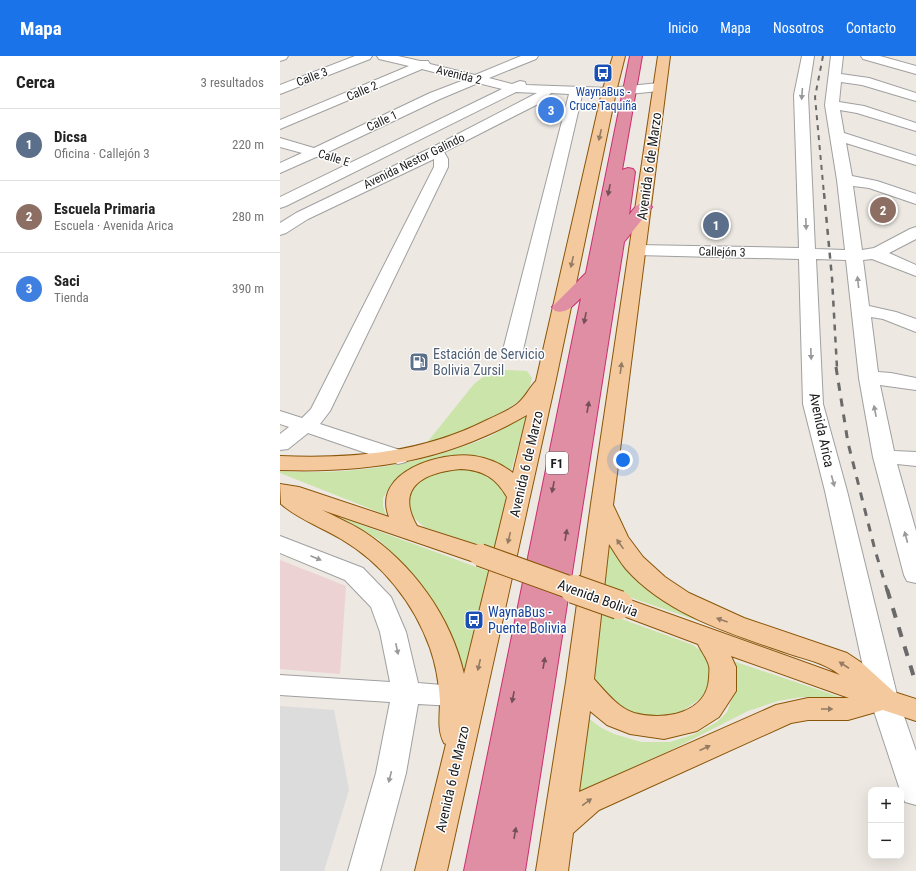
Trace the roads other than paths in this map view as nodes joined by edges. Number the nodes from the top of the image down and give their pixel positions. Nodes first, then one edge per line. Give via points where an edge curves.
1 (366, 56) edge
2 (383, 56) edge
3 (404, 56) edge
4 (443, 56) edge
5 (532, 56) edge
6 (619, 56) edge
7 (636, 56) edge
8 (648, 56) edge
9 (664, 56) edge
10 (808, 56) edge
11 (837, 56) edge
12 (867, 56) edge
13 (425, 64) junction
14 (916, 70) edge
15 (834, 77) junction
16 (482, 78) junction
17 (517, 87) junction
18 (541, 89) junction
19 (280, 90) edge
20 (634, 90) junction
21 (576, 91) junction
22 (916, 97) edge
23 (832, 105) junction
24 (280, 126) edge
25 (916, 127) edge
26 (837, 135) junction
27 (280, 142) edge
28 (436, 151) junction
29 (315, 152) junction
30 (916, 161) edge
31 (355, 164) junction
32 (280, 168) edge
33 (389, 175) junction
34 (846, 180) junction
35 (916, 199) edge
36 (280, 203) edge
37 (644, 207) junction
38 (280, 230) edge
39 (916, 232) edge
40 (616, 241) junction
41 (637, 250) junction
42 (873, 253) junction
43 (807, 255) junction
44 (855, 255) junction
45 (916, 270) edge
46 (593, 276) junction
47 (562, 307) junction
48 (861, 311) junction
49 (916, 326) edge
50 (512, 350) dead end
51 (869, 378) junction
52 (546, 379) junction
53 (916, 384) edge
54 (280, 417) edge
55 (305, 425) junction
56 (280, 444) edge
57 (398, 456) junction
58 (884, 457) junction
59 (916, 459) edge
60 (280, 463) edge
61 (280, 488) edge
62 (280, 491) edge
63 (518, 497) junction
64 (602, 504) junction
65 (409, 532) junction
66 (280, 544) edge
67 (916, 572) edge
68 (707, 637) junction
69 (580, 682) junction
70 (280, 685) edge
71 (406, 693) junction
72 (454, 696) junction
73 (884, 699) junction
74 (916, 710) edge
75 (454, 770) junction
76 (916, 793) edge
77 (558, 828) junction
78 (364, 871) edge
79 (432, 871) edge
80 (480, 871) edge
81 (509, 871) edge
82 (552, 871) edge

1 - 19 street, Calle 3
2 - 13 street, Avenida 2
3 - 13 street, Avenida 2
4 - 13 street, Calle 2
5 - 16 street, Calle 1
6 - 20 main road, Avenida 6 de Marzo
7 - 20 highway, Avenida 6 de Marzo / F1
8 - 20 highway, Avenida 6 de Marzo / F1
9 - 20 main road, Avenida 6 de Marzo
10 -> 43 street, Avenida Arica via 801,95
11 - 15 street
12 - 14 street
13 - 16 street, Avenida 2
13 - 24 street, Calle 2
15 - 22 street via 864,81
15 - 23 street
16 - 17 street, Avenida 2
16 - 29 street, Calle 1 via 435,96
17 - 18 street, Avenida 2
17 - 31 street, Avenida Nestor Galindo
18 - 21 street, Avenida 2
18 - 28 street, Avenida Nestor Galindo via 539,98
20 - 21 street, Avenida 2
20 - 37 main road, Avenida 6 de Marzo
20 - 40 highway, Avenida 6 de Marzo / F1
20 -> 46 highway, Avenida 6 de Marzo / F1
20 -> 47 main road, Avenida 6 de Marzo
21 - 50 street
23 - 25 street via 859,109
23 - 26 street
26 - 30 street
26 - 34 street
27 - 29 street, Calle E
28 - 33 street, Avenida Nestor Galindo
28 - 55 street via 441,158 441,166 320,411
29 - 31 street, Calle E
29 - 32 street, Calle 1
31 - 33 street, Calle E
31 - 36 street, Avenida Nestor Galindo
33 - 38 street, Avenida Nestor Galindo via 302,216
34 - 35 street via 872,184
34 - 44 street
37 - 40 highway
37 - 41 main road, Avenida 6 de Marzo
39 - 42 street
81 -> 40 highway, Avenida 6 de Marzo / F1
41 - 43 street, Callejón 3
64 -> 41 main road, Avenida 6 de Marzo
42 - 44 street, Callejón 3
42 - 45 street
43 - 44 street, Callejón 3
43 -> 73 street, Avenida Arica via 813,404 836,491
48 -> 44 street
46 - 47 highway
46 -> 80 highway, Avenida 6 de Marzo / F1
47 - 52 main road, Avenida 6 de Marzo
48 - 49 street via 892,315
48 - 51 street
51 - 53 street
58 -> 51 street
52 - 57 main road via 523,408 492,427 465,439
52 - 63 main road, Avenida 6 de Marzo
54 - 55 street
55 - 56 street
55 - 57 street
57 - 60 main road via 340,464
58 - 59 street
67 -> 58 street
61 - 65 main road, Avenida Bolivia
62 - 72 main road via 302,509 355,537 389,563 415,594 435,625 449,668
63 - 65 main road via 510,482 482,464 462,462 440,465 422,471 405,482 397,498 399,514
63 -> 75 main road, Avenida 6 de Marzo
64 - 69 main road, Avenida 6 de Marzo
73 -> 64 main road via 844,663 703,612 654,582 617,541
65 - 68 main road, Avenida Bolivia, bridge
66 -> 71 street via 354,574 382,604 393,632
68 - 69 main road via 723,667 722,691 709,709 687,723 664,728 630,723 617,718
68 - 73 main road, Avenida Bolivia via 798,671
69 - 77 main road, Avenida 6 de Marzo
70 - 71 street
71 - 72 street
71 -> 78 street via 392,773
72 - 75 main road
73 - 74 main road, Avenida Bolivia
73 - 76 street, Avenida Arica
77 -> 73 main road via 588,801 786,712 848,709
75 - 79 main road, Avenida 6 de Marzo
77 - 82 main road, Avenida 6 de Marzo

